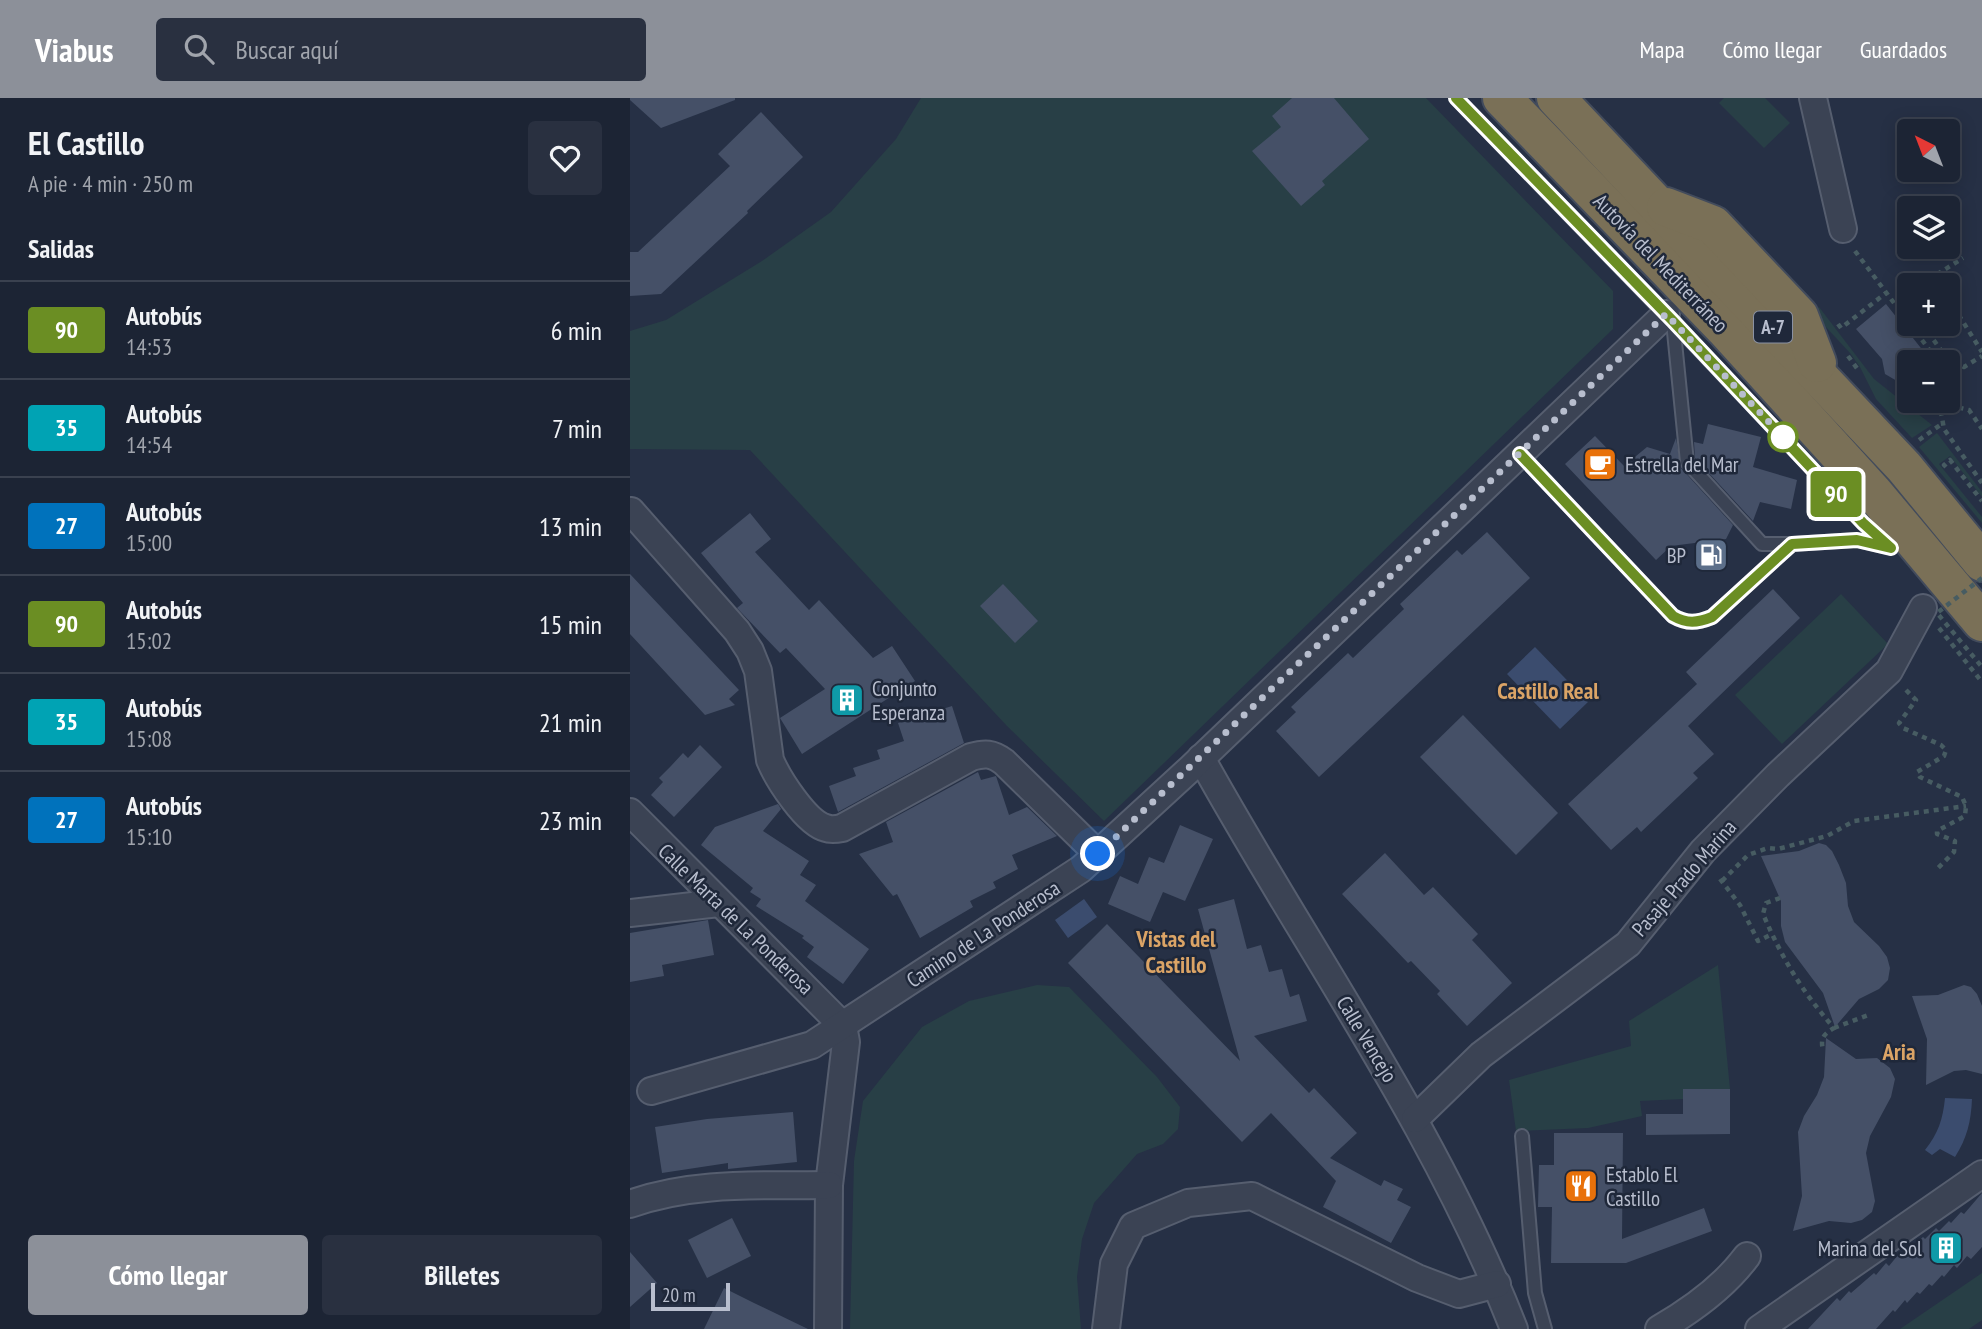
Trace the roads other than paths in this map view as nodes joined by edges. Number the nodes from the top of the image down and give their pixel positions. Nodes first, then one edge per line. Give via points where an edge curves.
1 (1456, 98) edge
2 (1502, 98) edge
3 (1556, 98) edge
4 (1813, 98) edge
5 (1843, 229) road end
6 (1669, 318) junction
7 (1520, 454) junction
8 (631, 511) edge
9 (1792, 544) junction
10 (1891, 548) junction
11 (1982, 562) edge
12 (1970, 585) edge
13 (1923, 608) dead end
14 (1982, 622) edge
15 (1202, 758) junction
16 (630, 812) edge
17 (1098, 854) junction
18 (719, 903) junction
19 (630, 913) edge
20 (843, 1026) junction
21 (651, 1091) dead end
22 (1415, 1119) junction
23 (1522, 1136) dead end
24 (1982, 1174) edge
25 (829, 1185) junction
26 (630, 1205) edge
27 (1746, 1256) dead end
28 (1497, 1284) junction
29 (828, 1329) edge
30 (1106, 1329) edge
31 (1514, 1329) edge
32 (1545, 1329) edge
33 (1659, 1329) edge
34 (1759, 1329) edge

1 - 6 lane
2 - 12 highway, Autovía del Mediterráneo / A-7 via 1725,329 1873,492
3 - 11 highway, Autovía del Mediterráneo via 1656,203 1713,225 1789,305 1904,467
4 - 5 street
6 - 7 street, Camino de La Ponderosa
6 - 9 lane via 1687,462 1762,544
6 - 10 lane
7 - 9 lane via 1673,616 1684,622 1712,617
7 - 15 street, Camino de La Ponderosa
8 - 17 street via 750,651 758,671 770,761 817,825 842,828 984,754 1004,762
9 - 10 lane via 1857,540
10 - 12 highway
12 - 14 highway, Autovía del Mediterráneo / A-7
13 - 22 street, Pasaje Prado Marina via 1887,672 1703,850 1628,944 1481,1055
15 - 17 street, Camino de La Ponderosa
15 - 22 street, Calle Vencejo
16 - 18 street, Calle Marta de La Ponderosa
17 - 20 street, Camino de La Ponderosa
18 - 19 street
18 - 20 street, Calle Marta de La Ponderosa
20 - 21 street, Camino de La Ponderosa via 812,1045
20 - 25 street via 846,1042
22 - 28 street, Calle Vencejo
23 - 32 lane via 1535,1293
24 - 34 street
25 - 26 street via 706,1187
25 - 29 street
27 - 33 street via 1731,1277
28 - 30 street via 1460,1294 1417,1278 1252,1196 1239,1197 1188,1203 1133,1226 1114,1264
28 - 31 street, Calle Vencejo

